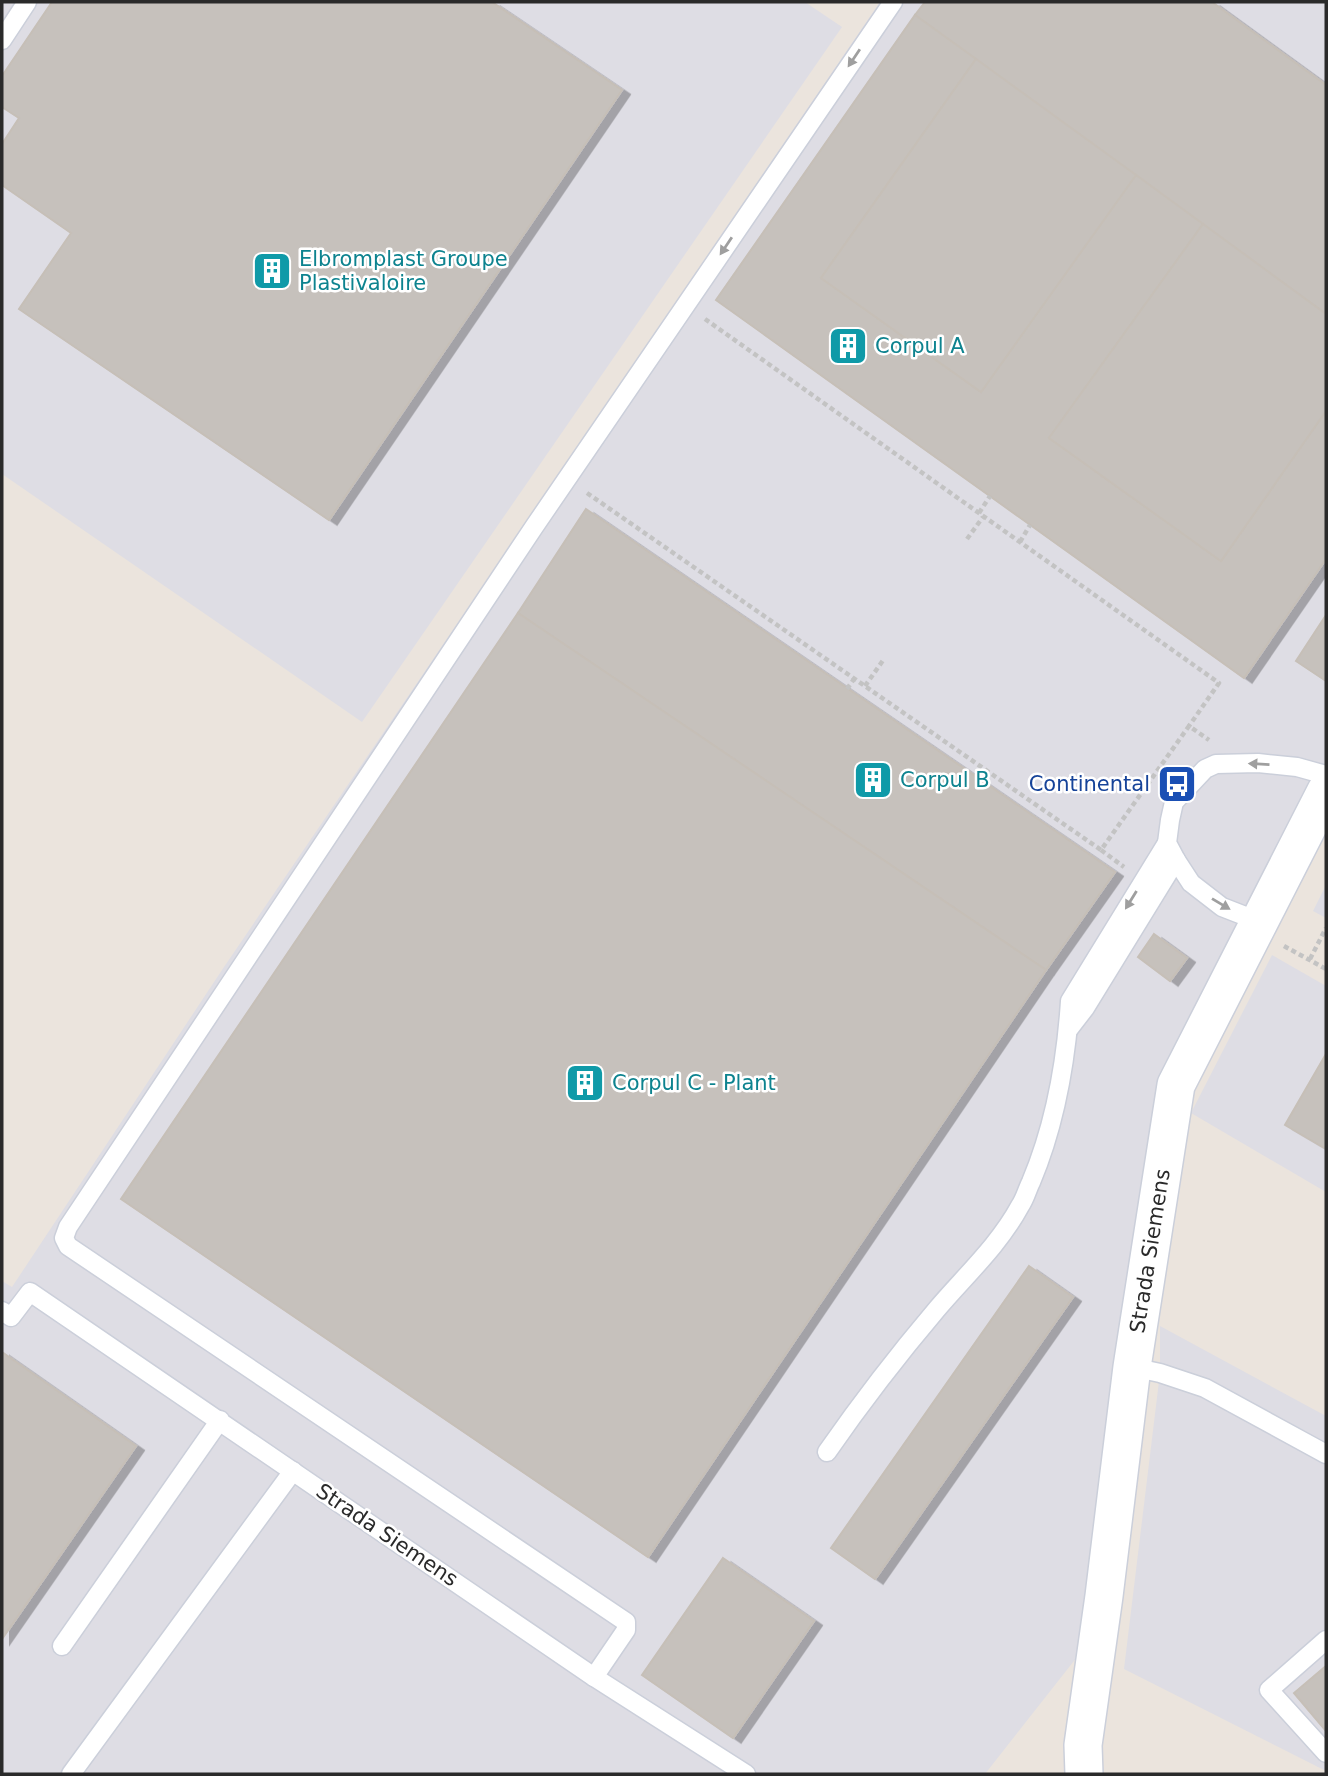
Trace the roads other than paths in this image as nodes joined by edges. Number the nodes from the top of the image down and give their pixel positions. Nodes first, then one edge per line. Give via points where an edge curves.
1 (27, 2) edge
2 (893, 2) edge
3 (2, 40) edge
4 (1326, 775) edge
5 (1326, 791) edge
6 (1167, 843) junction
7 (1176, 860) junction
8 (1255, 928) junction
9 (1068, 1030) junction
10 (2, 1311) edge
11 (1132, 1367) junction
12 (220, 1420) junction
13 (827, 1452) dead end
14 (1326, 1454) edge
15 (293, 1471) junction
16 (1326, 1640) edge
17 (62, 1646) dead end
18 (594, 1677) junction
19 (1326, 1753) edge
20 (1078, 1765) edge
21 (71, 1774) edge
22 (746, 1774) edge

1 - 3 lane
2 -> 18 lane via 534,527 64,1238 68,1246 626,1622 626,1630
4 -> 6 lane via 1258,763 1216,764 1205,769 1174,802
5 - 8 street, Strada Siemens
6 - 7 lane
6 -> 9 lane via 1070,1001
7 -> 8 lane via 1191,883
7 - 9 lane
8 - 11 street, Strada Siemens via 1176,1084
9 - 13 lane via 1053,1121 1020,1206
10 - 12 lane, Strada Siemens via 11,1317 30,1292
11 - 14 lane via 1205,1388
11 - 20 street, Strada Siemens
12 - 15 lane, Strada Siemens
12 - 17 lane
15 - 18 lane, Strada Siemens
15 - 21 lane
16 - 19 lane via 1269,1690
18 - 22 lane, Strada Siemens

